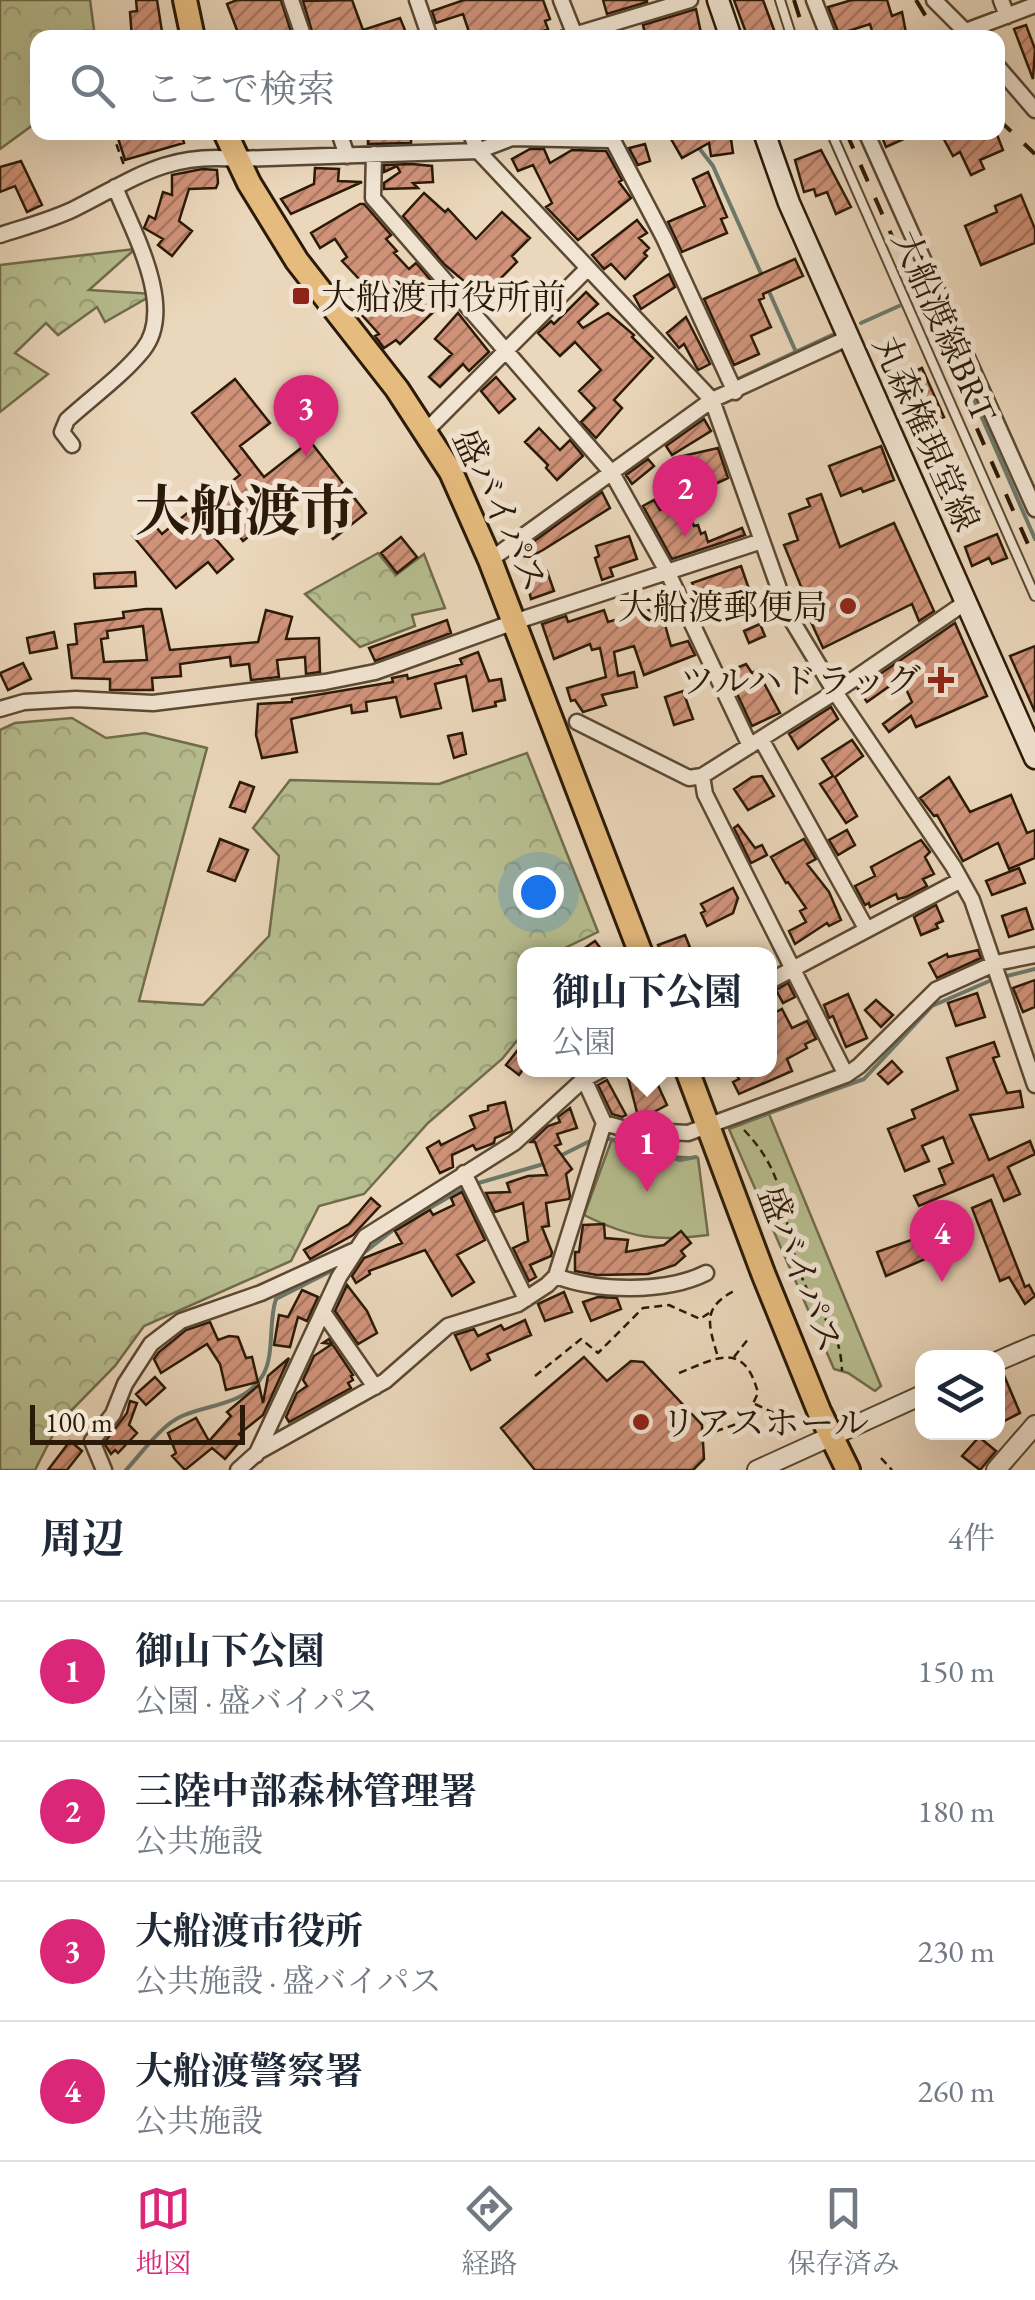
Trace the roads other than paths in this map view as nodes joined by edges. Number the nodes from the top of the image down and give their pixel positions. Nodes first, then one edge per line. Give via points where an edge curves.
1 (185, 0) edge
2 (290, 0) edge
3 (417, 0) edge
4 (561, 0) edge
5 (690, 0) edge
6 (718, 0) edge
7 (780, 0) edge
8 (814, 0) edge
9 (934, 0) edge
10 (1001, 0) edge
11 (1035, 5) edge
12 (1007, 16) junction
13 (191, 30) edge
14 (301, 30) edge
15 (427, 30) edge
16 (570, 30) edge
17 (592, 30) edge
18 (729, 30) edge
19 (789, 30) edge
20 (826, 30) edge
21 (965, 30) edge
22 (977, 30) edge
23 (1005, 75) edge
24 (1035, 110) edge
25 (229, 140) edge
26 (342, 140) edge
27 (474, 140) edge
28 (506, 140) edge
29 (611, 140) edge
30 (767, 140) edge
31 (835, 140) edge
32 (870, 140) edge
33 (478, 150) junction
34 (374, 154) junction
35 (347, 156) junction
36 (237, 158) junction
37 (115, 186) junction
38 (0, 236) edge
39 (588, 268) junction
40 (850, 336) junction
41 (507, 349) junction
42 (735, 392) junction
43 (712, 400) junction
44 (426, 431) junction
45 (72, 445) dead end
46 (612, 473) junction
47 (1035, 510) edge
48 (762, 541) junction
49 (490, 560) junction
50 (668, 573) junction
51 (1035, 596) edge
52 (966, 602) junction
53 (514, 622) junction
54 (835, 692) junction
55 (0, 709) edge
56 (577, 722) dead end
57 (755, 742) junction
58 (1035, 758) edge
59 (702, 776) junction
60 (961, 880) junction
61 (867, 930) junction
62 (639, 947) edge
63 (1035, 955) edge
64 (795, 968) junction
65 (999, 972) junction
66 (777, 977) edge
67 (846, 1075) junction
68 (588, 1077) edge
69 (690, 1077) edge
70 (584, 1079) junction
71 (1035, 1085) edge
72 (710, 1126) junction
73 (601, 1132) junction
74 (468, 1180) junction
75 (354, 1251) junction
76 (706, 1273) dead end
77 (556, 1276) junction
78 (526, 1300) junction
79 (323, 1312) junction
80 (1035, 1345) edge
81 (1005, 1359) edge
82 (375, 1387) junction
83 (915, 1398) edge
84 (1035, 1425) edge
85 (831, 1436) junction
86 (258, 1452) junction
87 (104, 1470) edge
88 (238, 1470) edge
89 (250, 1470) edge
90 (756, 1470) edge
91 (848, 1470) edge
92 (996, 1470) edge

1 - 13 highway
2 - 14 street
3 - 15 street
4 - 16 street
5 - 17 street
6 - 18 main road
7 - 19 lane
8 - 20 street
9 - 21 street
10 - 12 street
11 - 12 street
12 - 22 street
23 - 24 street
25 - 36 highway, 盛バイパス
26 - 35 street
27 - 33 street
28 - 33 street
29 - 42 street
30 - 40 main road, 丸森権現堂線
31 - 51 lane, 大船渡線BRT
32 - 47 street
33 - 34 street
33 - 39 street
34 - 35 street
34 - 41 street via 374,198
35 - 36 street
36 - 37 street via 167,163
36 - 44 highway, 盛バイパス via 296,261
37 - 38 street
37 - 45 street via 154,288 155,319 142,350 68,420 62,432
39 - 41 street
39 - 43 street
40 - 42 street
40 - 52 main road, 丸森権現堂線
41 - 44 street
41 - 46 street
42 - 43 street
43 - 46 street
43 - 48 street
44 - 49 highway, 盛バイパス
46 - 49 street
46 - 50 street
48 - 50 street
48 - 54 street via 788,614
49 - 53 highway, 盛バイパス
50 - 53 street
50 - 57 street
52 - 54 street
52 - 58 main road, 丸森権現堂線
53 - 55 street via 375,672 325,682 152,703 76,698
53 - 62 highway, 盛バイパス
54 - 57 street
54 - 60 street
56 - 59 street via 690,778
57 - 59 street
57 - 61 street
59 - 64 street
60 - 61 street
60 - 65 street
61 - 64 street
63 - 65 street
64 - 66 street
64 - 67 street
65 - 67 street via 927,996
65 - 71 street
67 - 72 street
68 - 70 street
69 - 72 highway, 盛バイパス
70 - 73 street
70 - 74 street
72 - 73 street via 688,1134
72 - 85 highway, 盛バイパス
73 - 77 street
74 - 75 street via 376,1228
74 - 78 street
75 - 79 street
75 - 87 street via 181,1321 152,1344 92,1441
76 - 77 street via 652,1288
77 - 78 street
78 - 82 street via 448,1326
79 - 82 street
79 - 86 street
80 - 81 street
82 - 86 street
83 - 85 street
84 - 92 street
85 - 90 street
85 - 91 highway, 盛バイパス
86 - 88 street
86 - 89 street

